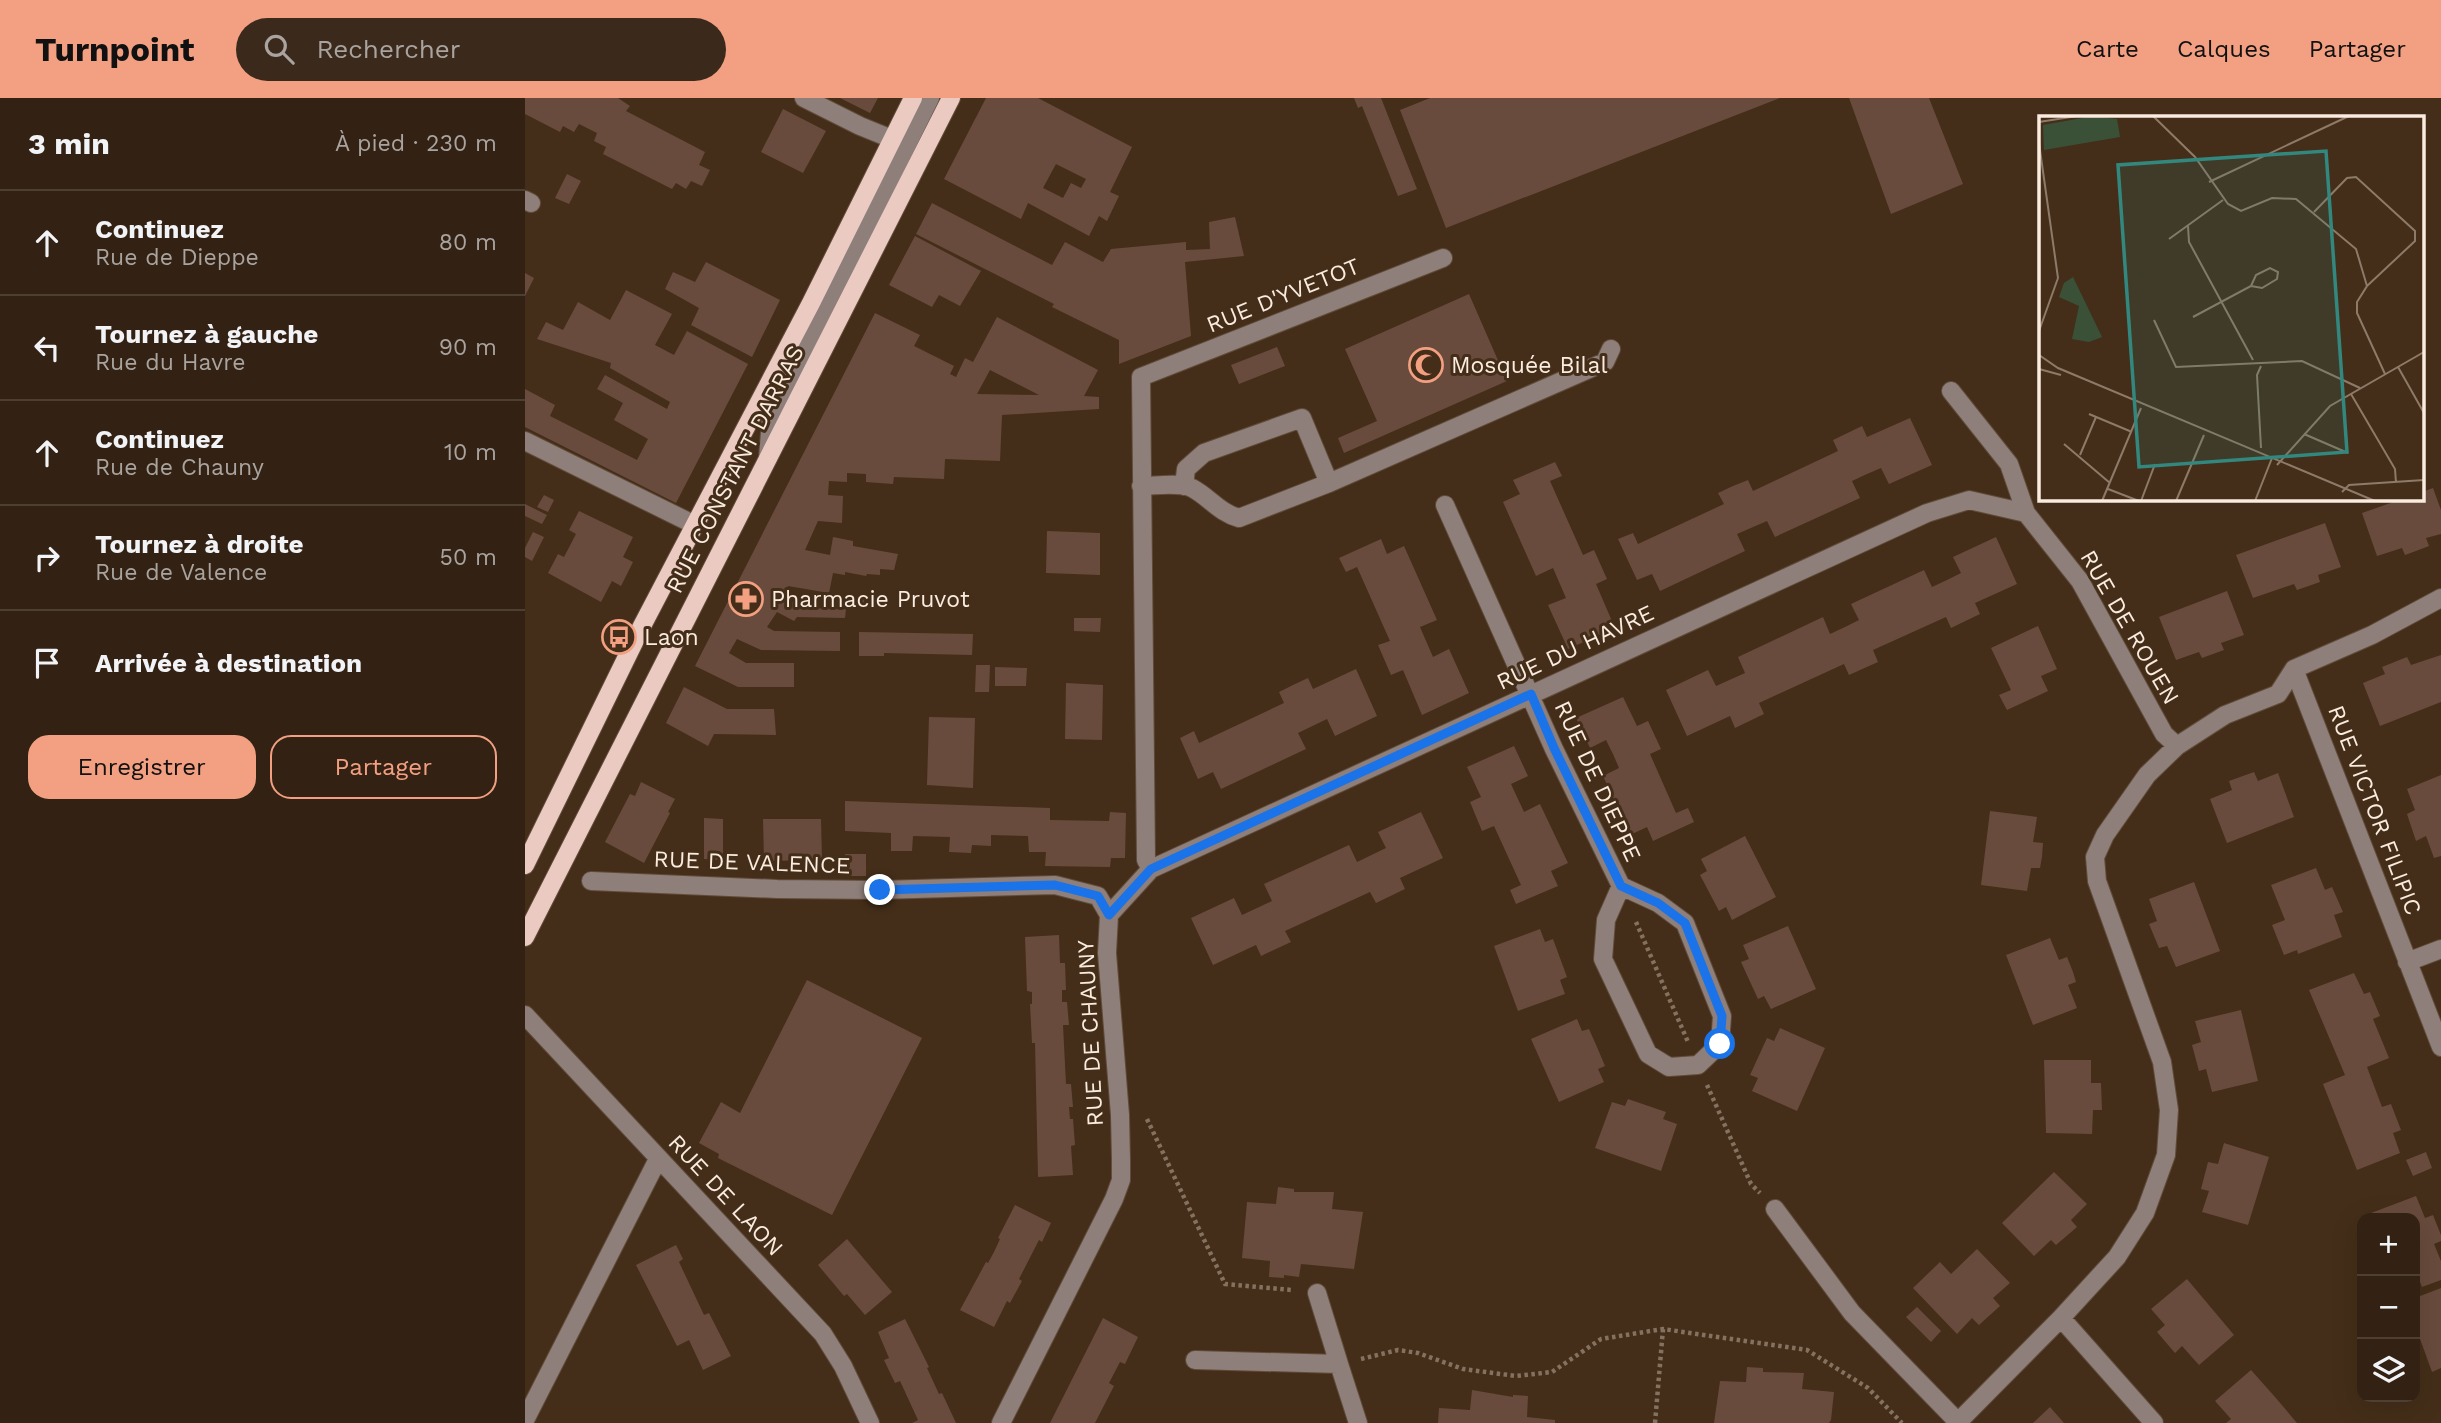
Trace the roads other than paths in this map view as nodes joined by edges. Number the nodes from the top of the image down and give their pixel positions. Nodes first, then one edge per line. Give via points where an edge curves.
1 (804, 98) edge
2 (913, 98) edge
3 (930, 98) edge
4 (951, 98) edge
5 (893, 139) junction
6 (1443, 258) dead end
7 (1611, 349) dead end
8 (1951, 391) dead end
9 (525, 441) edge
10 (768, 458) junction
11 (1329, 483) junction
12 (1141, 486) junction
13 (1184, 486) junction
14 (1445, 505) dead end
15 (2026, 513) junction
16 (693, 524) junction
17 (2441, 598) edge
18 (2294, 669) junction
19 (1531, 694) junction
20 (2177, 746) junction
21 (525, 865) edge
22 (1151, 869) junction
23 (591, 881) dead end
24 (1621, 886) junction
25 (1109, 915) junction
26 (525, 937) edge
27 (2441, 949) edge
28 (2407, 962) junction
29 (525, 1015) edge
30 (2441, 1047) edge
31 (658, 1159) junction
32 (1775, 1209) dead end
33 (1317, 1293) road end
34 (2061, 1318) junction
35 (1195, 1360) dead end
36 (1339, 1364) junction
37 (525, 1420) edge
38 (870, 1423) edge
39 (1001, 1423) edge
40 (1358, 1423) edge
41 (1958, 1423) edge
42 (2154, 1423) edge

1 - 5 street
2 - 5 main road, RUE CONSTANT DARRAS
3 - 10 street via 771,420
4 - 10 main road, RUE CONSTANT DARRAS
5 - 16 main road, RUE CONSTANT DARRAS
6 - 12 street, RUE D'YVETOT via 1141,377
7 - 11 street via 1605,362
8 - 15 street, RUE DE ROUEN via 2009,464
9 - 16 street
10 - 26 main road, RUE CONSTANT DARRAS
11 - 13 street via 1239,518
11 - 13 street via 1302,418 1204,453 1186,469
12 - 13 street
12 - 22 street via 1146,860
14 - 19 street, RUE DE DIEPPE
15 - 19 street, RUE DU HAVRE via 1969,500 1927,513
15 - 20 street, RUE DE ROUEN via 2080,581 2164,734
16 - 21 main road, RUE CONSTANT DARRAS
17 - 18 street
18 - 20 street via 2278,694 2225,715
18 - 28 street, RUE VICTOR FILIPIC
19 - 22 street, RUE DU HAVRE
19 - 24 street, RUE DE DIEPPE
20 - 34 street via 2147,775 2095,857 2097,881 2162,1062 2169,1110 2166,1155 2145,1213 2116,1257
22 - 25 street, RUE DE CHAUNY
23 - 25 street, RUE DE VALENCE via 880,890 1055,885 1098,896
24 - 24 street, RUE DE DIEPPE via 1606,920 1603,959 1648,1054 1669,1067 1697,1065 1720,1044 1722,1016 1685,923 1658,903
25 - 39 street, RUE DE CHAUNY via 1107,953 1121,1180
27 - 28 street
28 - 30 street, RUE VICTOR FILIPIC
29 - 31 street, RUE DE LAON
31 - 37 street
31 - 38 street, RUE DE LAON via 823,1334
32 - 41 street via 1852,1313
33 - 36 street
34 - 41 street
34 - 42 street
35 - 36 street
36 - 40 street

